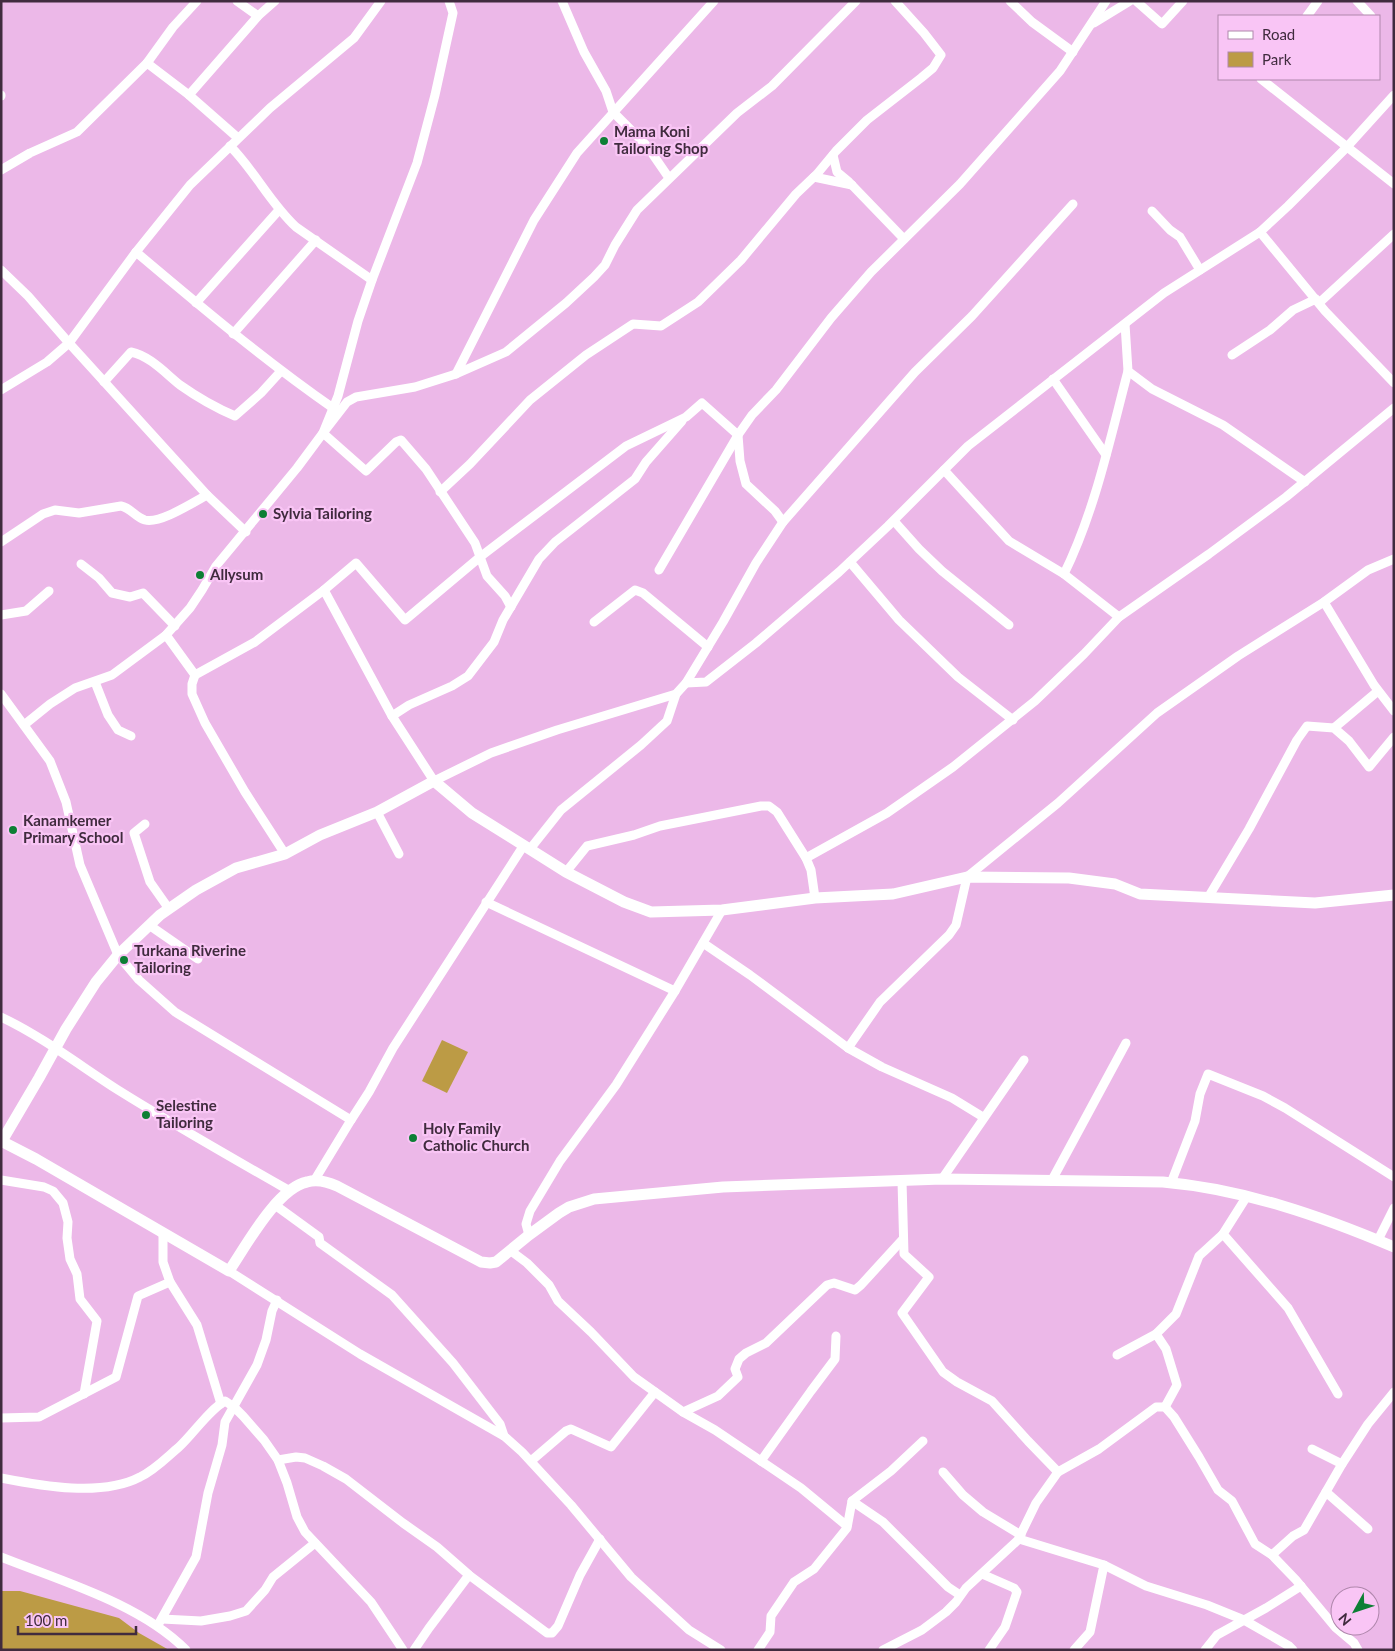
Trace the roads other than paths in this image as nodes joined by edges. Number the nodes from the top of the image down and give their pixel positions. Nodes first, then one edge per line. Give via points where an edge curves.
1 (198, 1) edge
2 (237, 1) edge
3 (275, 1) edge
4 (381, 1) edge
5 (449, 1) edge
6 (562, 1) edge
7 (714, 1) edge
8 (856, 1) edge
9 (896, 1) edge
10 (1010, 1) edge
11 (1106, 1) edge
12 (1130, 1) edge
13 (1136, 1) edge
14 (1183, 1) edge
15 (1318, 1) edge
16 (1357, 1) edge
17 (1308, 15) edge
18 (1370, 15) edge
19 (258, 16) junction
20 (1090, 26) junction
21 (1073, 52) junction
22 (147, 63) junction
23 (1262, 80) edge
24 (1394, 95) edge
25 (189, 96) junction
26 (613, 112) junction
27 (238, 138) junction
28 (230, 146) junction
29 (1346, 148) junction
30 (832, 155) junction
31 (1, 170) edge
32 (814, 177) junction
33 (669, 178) junction
34 (1394, 184) edge
35 (852, 185) junction
36 (1073, 204) dead end
37 (279, 210) junction
38 (1152, 211) dead end
39 (1260, 232) junction
40 (1394, 234) edge
41 (316, 240) junction
42 (904, 240) junction
43 (136, 252) junction
44 (1, 270) edge
45 (1200, 270) junction
46 (372, 280) junction
47 (1318, 301) junction
48 (196, 303) junction
49 (1125, 324) junction
50 (233, 334) junction
51 (68, 343) junction
52 (1232, 355) dead end
53 (281, 371) junction
54 (1128, 371) junction
55 (456, 374) junction
56 (1053, 380) junction
57 (104, 382) junction
58 (1394, 383) edge
59 (1, 390) edge
60 (333, 408) junction
61 (1394, 408) edge
62 (686, 417) junction
63 (322, 433) junction
64 (738, 435) junction
65 (1106, 455) junction
66 (944, 470) junction
67 (1305, 482) junction
68 (440, 492) junction
69 (207, 495) junction
70 (894, 521) junction
71 (783, 522) junction
72 (246, 532) junction
73 (1, 542) edge
74 (480, 557) junction
75 (1393, 561) edge
76 (850, 562) junction
77 (81, 564) dead end
78 (659, 570) dead end
79 (1064, 574) junction
80 (324, 590) junction
81 (49, 591) dead end
82 (1324, 602) junction
83 (511, 607) junction
84 (1, 615) edge
85 (1119, 617) junction
86 (594, 622) dead end
87 (1009, 625) dead end
88 (175, 626) junction
89 (166, 635) junction
90 (708, 647) junction
91 (195, 675) junction
92 (95, 682) junction
93 (686, 683) junction
94 (1378, 691) junction
95 (1, 694) edge
96 (676, 694) junction
97 (1394, 711) edge
98 (392, 716) junction
99 (1012, 720) junction
100 (24, 725) junction
101 (1334, 728) junction
102 (131, 736) dead end
103 (1394, 737) edge
104 (434, 781) junction
105 (377, 812) junction
106 (146, 824) dead end
107 (527, 847) junction
108 (285, 854) junction
109 (400, 854) dead end
110 (806, 858) junction
111 (566, 872) junction
112 (967, 877) junction
113 (1394, 895) edge
114 (1209, 896) junction
115 (815, 898) junction
116 (486, 902) junction
117 (169, 909) junction
118 (722, 910) junction
119 (149, 925) junction
120 (704, 943) junction
121 (118, 955) junction
122 (198, 959) dead end
123 (675, 990) junction
124 (1, 1017) edge
125 (1126, 1044) dead end
126 (55, 1048) junction
127 (848, 1048) junction
128 (1024, 1060) dead end
129 (983, 1117) junction
130 (351, 1120) junction
131 (1, 1141) edge
132 (1394, 1177) edge
133 (942, 1179) junction
134 (1, 1180) edge
135 (1052, 1180) junction
136 (314, 1181) junction
137 (902, 1181) junction
138 (1171, 1183) junction
139 (290, 1191) junction
140 (1248, 1196) junction
141 (275, 1204) junction
142 (1394, 1208) edge
143 (163, 1233) junction
144 (1223, 1234) junction
145 (528, 1235) junction
146 (903, 1239) junction
147 (1378, 1240) junction
148 (1394, 1247) edge
149 (511, 1251) junction
150 (229, 1271) junction
151 (170, 1282) junction
152 (277, 1300) junction
153 (1156, 1334) junction
154 (836, 1336) dead end
155 (1117, 1354) dead end
156 (654, 1392) junction
157 (1394, 1392) edge
158 (84, 1394) junction
159 (1338, 1394) dead end
160 (221, 1404) junction
161 (234, 1407) junction
162 (1165, 1407) junction
163 (683, 1412) junction
164 (1, 1418) edge
165 (504, 1436) junction
166 (923, 1441) dead end
167 (1312, 1449) dead end
168 (278, 1460) junction
169 (762, 1461) junction
170 (531, 1462) junction
171 (1342, 1464) junction
172 (943, 1472) dead end
173 (1058, 1472) junction
174 (1, 1478) edge
175 (1326, 1492) junction
176 (852, 1501) junction
177 (847, 1526) junction
178 (1368, 1529) dead end
179 (1020, 1537) junction
180 (600, 1539) junction
181 (315, 1543) junction
182 (1272, 1555) junction
183 (1, 1557) edge
184 (1104, 1565) junction
185 (982, 1574) junction
186 (469, 1575) junction
187 (1301, 1586) junction
188 (960, 1595) junction
189 (1244, 1620) junction
190 (160, 1622) junction
191 (186, 1650) edge
192 (403, 1650) edge
193 (414, 1650) edge
194 (721, 1650) edge
195 (758, 1650) edge
196 (883, 1650) edge
197 (989, 1650) edge
198 (1074, 1650) edge
199 (1205, 1650) edge
200 (1293, 1650) edge
201 (1358, 1650) edge

1 - 22 street via 173,27
2 - 19 street
3 - 19 street
4 - 27 street via 354,38
5 - 46 street via 453,13 417,163
6 - 26 street
7 - 26 street
8 - 33 street via 772,86 737,113
9 - 30 street via 941,55 933,68 867,120
10 - 21 street
11 - 20 street
12 - 20 street
13 - 14 street via 1162,24
15 - 17 street
16 - 18 street
19 - 25 street
20 - 21 street
21 - 42 street via 1060,72 960,184
22 - 25 street
22 - 31 street via 77,132
23 - 29 street
24 - 29 street
25 - 27 street
26 - 33 street via 647,146
26 - 55 street via 578,153 534,220
27 - 28 street
28 - 37 street
28 - 43 street via 190,185
29 - 34 street
29 - 39 street
30 - 32 street
30 - 35 street via 837,172
32 - 35 street
32 - 68 street via 741,260 698,302 661,326 633,324 586,355 530,400
33 - 55 street via 637,210 606,265 566,304 506,352
35 - 42 street
36 - 71 street via 972,316 915,372
37 - 41 street
37 - 48 street
38 - 45 street via 1180,237
39 - 45 street
39 - 47 street
40 - 47 street
41 - 46 street
41 - 50 street
42 - 64 street via 831,318
43 - 48 street
43 - 51 street
44 - 51 street
45 - 49 street
46 - 60 street
47 - 52 street via 1293,310
47 - 58 street
48 - 50 street
49 - 54 street
49 - 56 street
50 - 53 street
51 - 57 street
51 - 59 street via 47,362
53 - 57 street via 235,416 181,386 141,354 131,352
53 - 60 street
54 - 65 street
54 - 67 street via 1152,389 1223,425
55 - 63 street via 415,387 356,397 347,402
56 - 65 street
56 - 66 street via 968,446
57 - 69 street
60 - 63 street
61 - 67 street
62 - 64 street via 702,404
62 - 74 street via 626,446
62 - 83 street via 646,462 636,479 547,550
63 - 68 street via 366,471 401,440
63 - 72 street
64 - 71 street via 746,484
64 - 78 street
65 - 79 street via 1076,550
66 - 70 street
66 - 79 street via 1009,541
67 - 85 street
68 - 74 street via 475,543
69 - 72 street
69 - 73 street via 157,520 144,520 128,507 121,506 78,513 55,510 43,514
70 - 76 street
70 - 87 street via 942,571
71 - 90 street via 756,562
72 - 88 street via 216,566
74 - 80 street via 405,620 356,563
74 - 83 street via 487,576
75 - 82 street via 1368,570
76 - 93 street via 706,682
76 - 99 street via 899,620
77 - 88 street via 112,593 130,597 143,593
79 - 85 street
80 - 91 street via 254,642
80 - 98 street
81 - 84 street via 26,611
82 - 94 street
82 - 112 street via 1238,656 1157,713 1058,803
83 - 98 street via 494,642 468,676
85 - 99 street
86 - 90 street via 635,590 643,593
88 - 89 street
89 - 91 street
89 - 92 street via 112,675
90 - 93 street
91 - 108 street via 192,694 205,723
92 - 100 street via 75,688
92 - 102 street via 108,715 118,730
93 - 96 street
94 - 97 street
94 - 101 street
95 - 100 street
96 - 104 street via 492,752
96 - 107 street via 667,721 561,810
98 - 104 street
99 - 110 street via 904,802
100 - 121 street via 50,761 66,802 80,866
101 - 103 street via 1369,767
101 - 114 street via 1307,726 1296,740
104 - 105 street
104 - 107 street via 472,813
105 - 108 street via 320,835
105 - 109 street
106 - 117 street via 134,833 150,882
107 - 111 street
107 - 116 street
108 - 117 street via 236,868
110 - 111 street via 777,812 769,806 761,806 660,826 587,846
110 - 115 street
111 - 118 street via 651,912
112 - 114 street via 1069,878 1115,884 1140,894
112 - 115 street via 893,894
112 - 127 street via 956,925 880,1002
113 - 114 street via 1315,903
115 - 118 street
116 - 123 street
116 - 130 street
117 - 119 street
118 - 120 street
119 - 121 street
119 - 122 street
120 - 123 street
120 - 127 street
121 - 126 street via 96,982
121 - 130 street via 139,980 175,1012
123 - 145 street via 616,1084 560,1161 530,1211 526,1224
124 - 126 street
125 - 135 street
126 - 131 street
126 - 139 street via 117,1089
127 - 129 street via 952,1098
128 - 129 street
129 - 133 street
130 - 136 street
131 - 143 street
132 - 138 street via 1286,1108 1208,1074 1195,1121
133 - 135 street
133 - 137 street
134 - 158 street via 44,1187 53,1191 63,1203 68,1222 70,1258 77,1274 80,1299 97,1321
135 - 138 street
136 - 139 street
136 - 149 street via 337,1186 482,1262 495,1262
137 - 145 street via 723,1187 594,1199 569,1207
137 - 146 street
138 - 140 street
139 - 141 street
140 - 144 street
140 - 147 street via 1348,1227
141 - 150 street
141 - 165 street via 320,1237 320,1243 392,1295 453,1363 500,1424
142 - 147 street
143 - 150 street
143 - 151 street via 163,1262
144 - 153 street via 1198,1256 1176,1314
144 - 159 street via 1288,1308
145 - 149 street
146 - 163 street via 855,1290 834,1283 827,1285 766,1343 739,1360 738,1377 723,1392
146 - 173 street via 904,1254 929,1277 902,1313 943,1372 992,1401
147 - 148 street
149 - 156 street via 549,1285 558,1301 626,1371
150 - 152 street
151 - 158 street via 138,1296 116,1377
151 - 160 street via 197,1325
152 - 161 street via 262,1352
152 - 165 street via 360,1354
153 - 155 street
153 - 162 street via 1166,1349 1177,1385
154 - 169 street via 835,1359
156 - 163 street
156 - 170 street via 611,1447 571,1429
157 - 171 street
158 - 164 street via 39,1417
160 - 161 street via 225,1401
160 - 174 street via 171,1454 143,1476 127,1483 77,1488
161 - 168 street
161 - 190 street via 225,1422 196,1557
162 - 173 street via 1156,1407 1099,1448
162 - 182 street via 1218,1490 1232,1501 1255,1544
163 - 169 street
165 - 170 street
166 - 176 street
167 - 171 street
168 - 181 street via 297,1517
168 - 186 street via 305,1458 334,1471 438,1547
169 - 177 street
170 - 180 street
171 - 175 street
172 - 179 street via 983,1512
173 - 179 street via 1036,1502
175 - 178 street
175 - 182 street via 1304,1530
176 - 177 street
176 - 188 street via 883,1522
177 - 195 street via 814,1568 794,1582 770,1616 770,1632
179 - 184 street
179 - 185 street
180 - 186 street via 552,1633 543,1631
180 - 194 street via 631,1577 658,1602 689,1630
181 - 190 street via 273,1577 246,1611 201,1621
181 - 192 street via 372,1602
182 - 187 street
183 - 190 street
184 - 189 street via 1146,1586
184 - 198 street via 1090,1632
185 - 188 street
185 - 197 street via 1017,1592 1005,1627
186 - 193 street
187 - 189 street
187 - 201 street
188 - 196 street via 930,1624
189 - 199 street via 1216,1634
189 - 200 street
190 - 191 street

